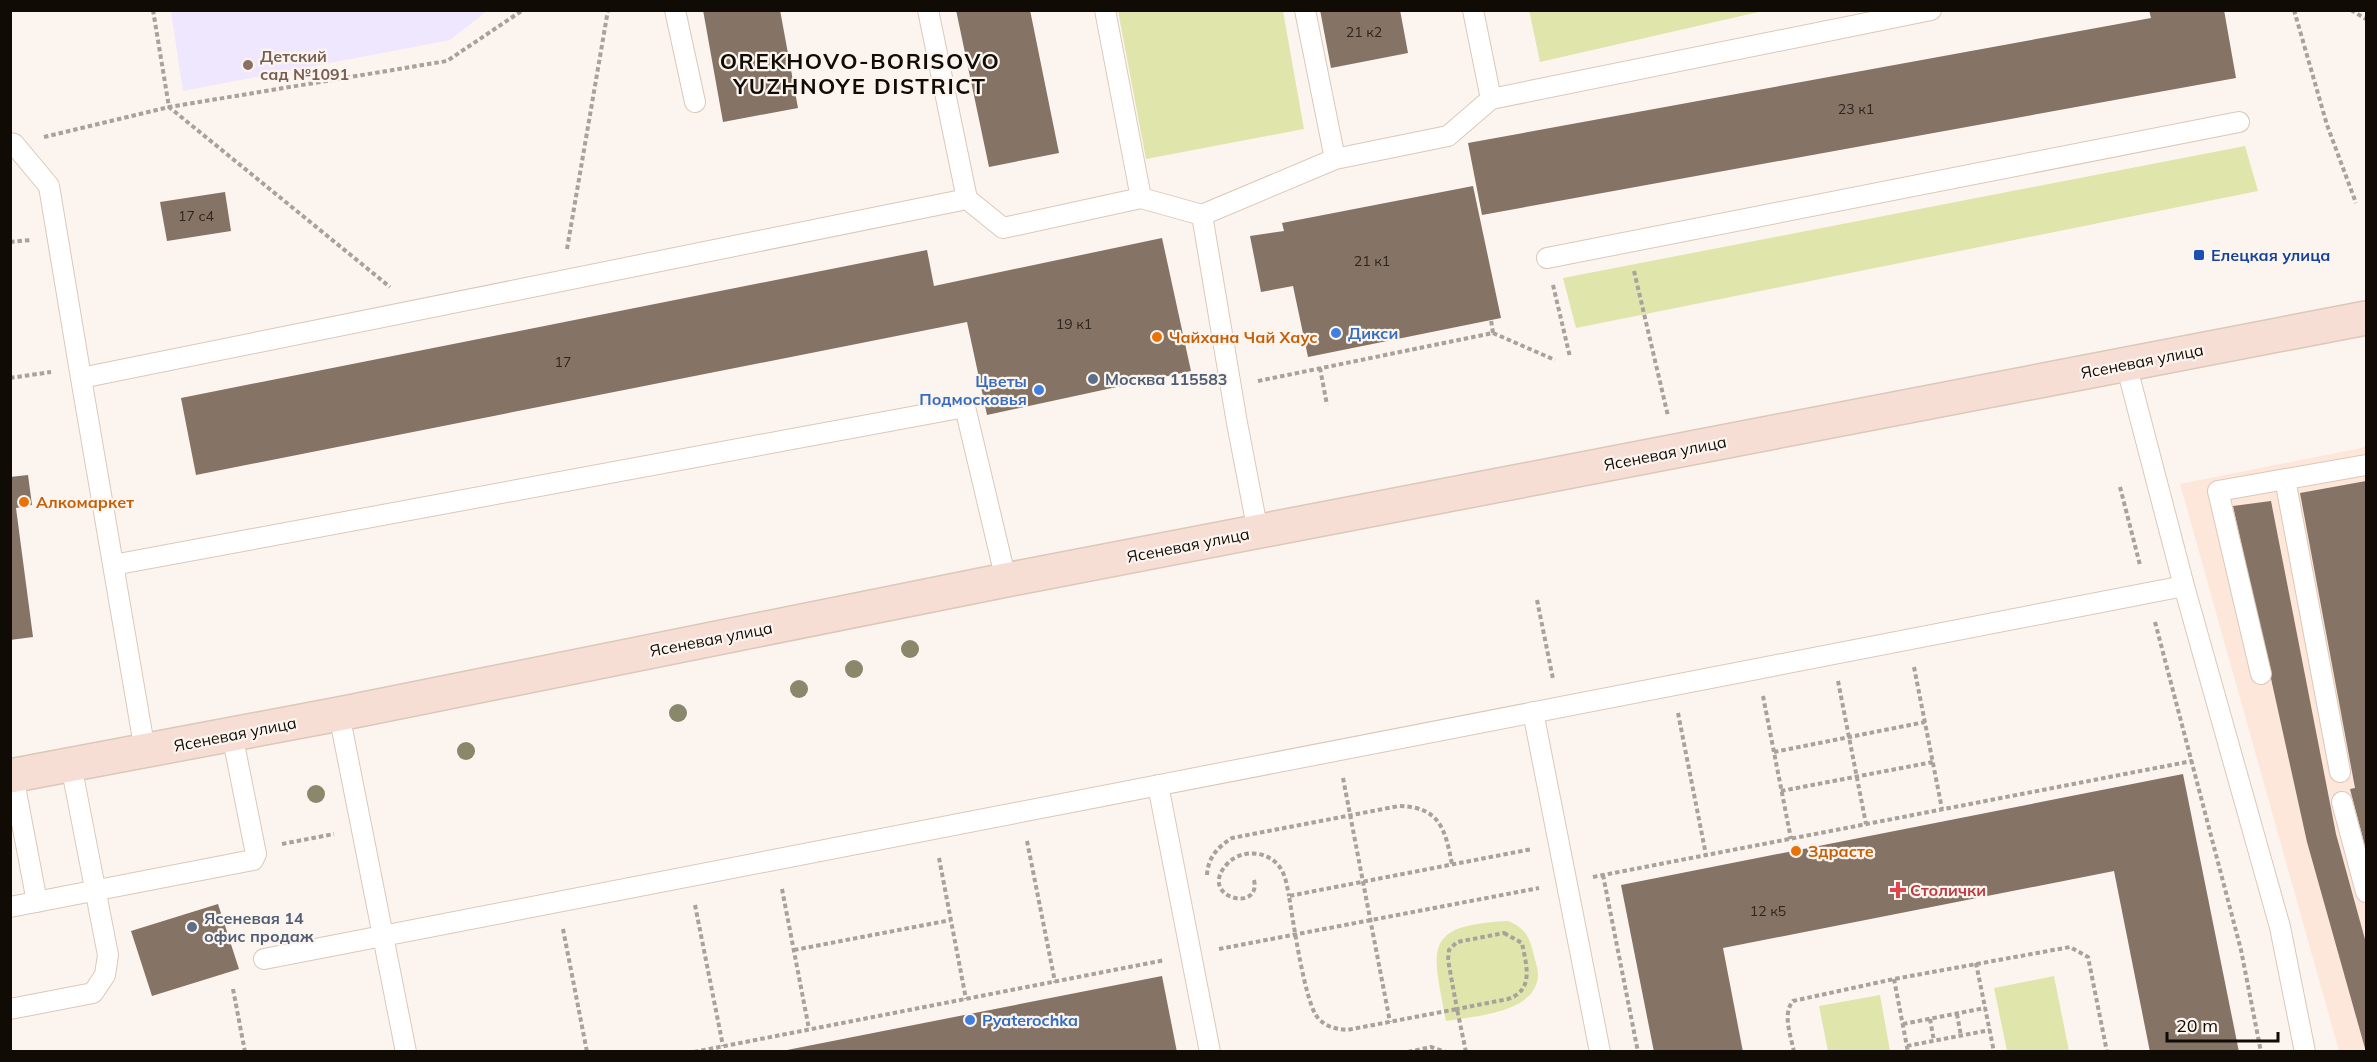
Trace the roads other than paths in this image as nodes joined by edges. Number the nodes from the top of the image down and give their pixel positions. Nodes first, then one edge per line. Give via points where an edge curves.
1 (675, 10) edge
2 (928, 10) edge
3 (1105, 10) edge
4 (1305, 10) edge
5 (1473, 10) edge
6 (1931, 10) edge
7 (1491, 99) junction
8 (695, 102) dead end
9 (2239, 122) dead end
10 (12, 143) edge
11 (1335, 159) junction
12 (1141, 198) junction
13 (968, 199) junction
14 (1202, 215) junction
15 (1546, 258) road end
16 (2367, 318) edge
17 (2126, 364) junction
18 (80, 373) junction
19 (2367, 465) edge
20 (2285, 479) junction
21 (1258, 532) junction
22 (113, 565) junction
23 (1006, 580) junction
24 (2184, 586) junction
25 (2261, 674) dead end
26 (1533, 712) junction
27 (339, 714) junction
28 (232, 734) junction
29 (145, 751) junction
30 (71, 765) junction
31 (2340, 772) dead end
32 (12, 776) edge
33 (1158, 785) junction
34 (2342, 802) dead end
35 (95, 891) junction
36 (2367, 892) edge
37 (38, 902) junction
38 (10, 908) edge
39 (383, 936) junction
40 (264, 959) dead end
41 (10, 1009) edge
42 (406, 1052) edge
43 (1210, 1052) edge
44 (1600, 1052) edge
45 (2305, 1052) edge

1 - 8 lane
2 - 13 lane
3 - 12 lane
4 - 11 lane
5 - 7 lane
6 - 7 lane
7 - 11 lane via 1448,136
9 - 15 lane
10 - 18 lane via 49,186
11 - 14 lane
12 - 13 lane via 1003,228
12 - 14 lane
13 - 18 lane via 418,310
14 - 21 lane
16 - 17 main road, Ясеневая улица
17 - 21 main road, Ясеневая улица
17 - 24 lane
18 - 22 lane
19 - 20 lane
20 - 25 lane via 2218,491
20 - 31 lane
21 - 23 main road, Ясеневая улица
22 - 23 lane via 965,407
22 - 29 lane
23 - 27 main road, Ясеневая улица
24 - 26 lane
24 - 45 lane via 2280,927
26 - 33 lane
26 - 44 lane
27 - 28 main road, Ясеневая улица
27 - 39 lane
28 - 29 main road, Ясеневая улица
28 - 35 lane via 255,857
29 - 30 main road, Ясеневая улица
30 - 32 main road, Ясеневая улица
30 - 35 lane
32 - 37 lane
33 - 39 lane
33 - 43 lane
34 - 36 lane
35 - 37 lane
35 - 41 lane via 108,955 100,984 93,993
37 - 38 lane
39 - 40 lane
39 - 42 lane

